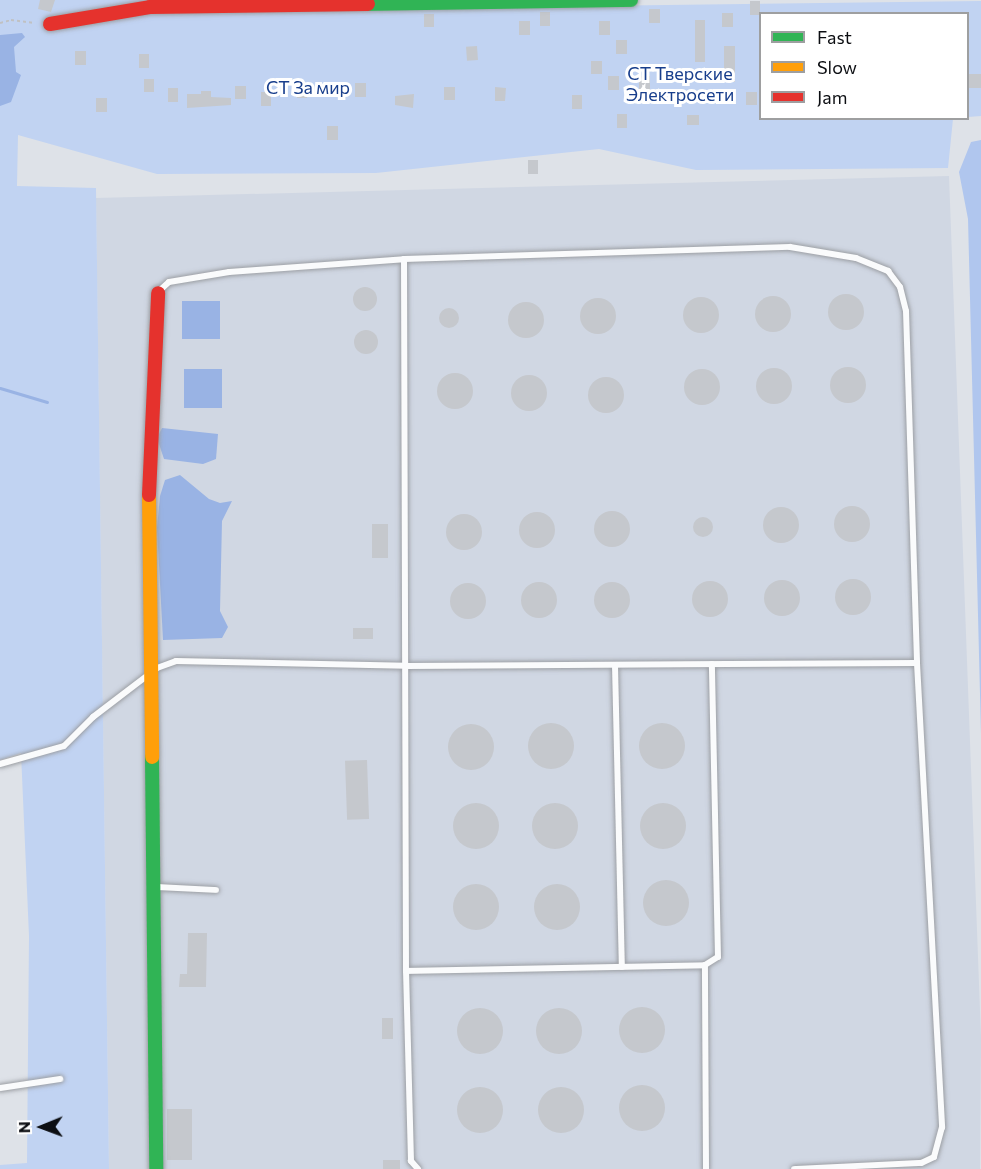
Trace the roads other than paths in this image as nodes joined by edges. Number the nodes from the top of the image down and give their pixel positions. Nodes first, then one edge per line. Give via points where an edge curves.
1 (631, 0) edge
2 (517, 2) edge
3 (50, 24) road end
4 (404, 259) junction
5 (158, 293) joint
6 (917, 663) junction
7 (712, 664) junction
8 (615, 665) junction
9 (406, 666) junction
10 (149, 674) junction
11 (0, 764) edge
12 (152, 887) junction
13 (216, 890) dead end
14 (705, 965) junction
15 (622, 967) junction
16 (406, 971) junction
17 (60, 1079) dead end
18 (0, 1088) edge
19 (156, 1169) edge
20 (417, 1169) edge
21 (706, 1169) edge
22 (794, 1169) edge

1 - 2 street
2 - 3 street via 150,7
4 - 5 lane via 229,272 169,282 161,285
4 - 6 lane via 790,248 856,258 888,271 900,287 906,311
4 - 9 lane
5 - 10 street via 148,450
6 - 7 lane
6 - 22 lane via 940,1144 934,1157 921,1163
7 - 8 lane
7 - 14 lane via 718,957
8 - 9 lane
8 - 15 lane
9 - 10 lane via 176,661
9 - 16 lane
10 - 11 lane via 93,717 64,746
10 - 12 street
12 - 13 lane
12 - 19 street
14 - 15 lane
14 - 21 lane
15 - 16 lane
16 - 20 lane via 411,1161
17 - 18 lane

